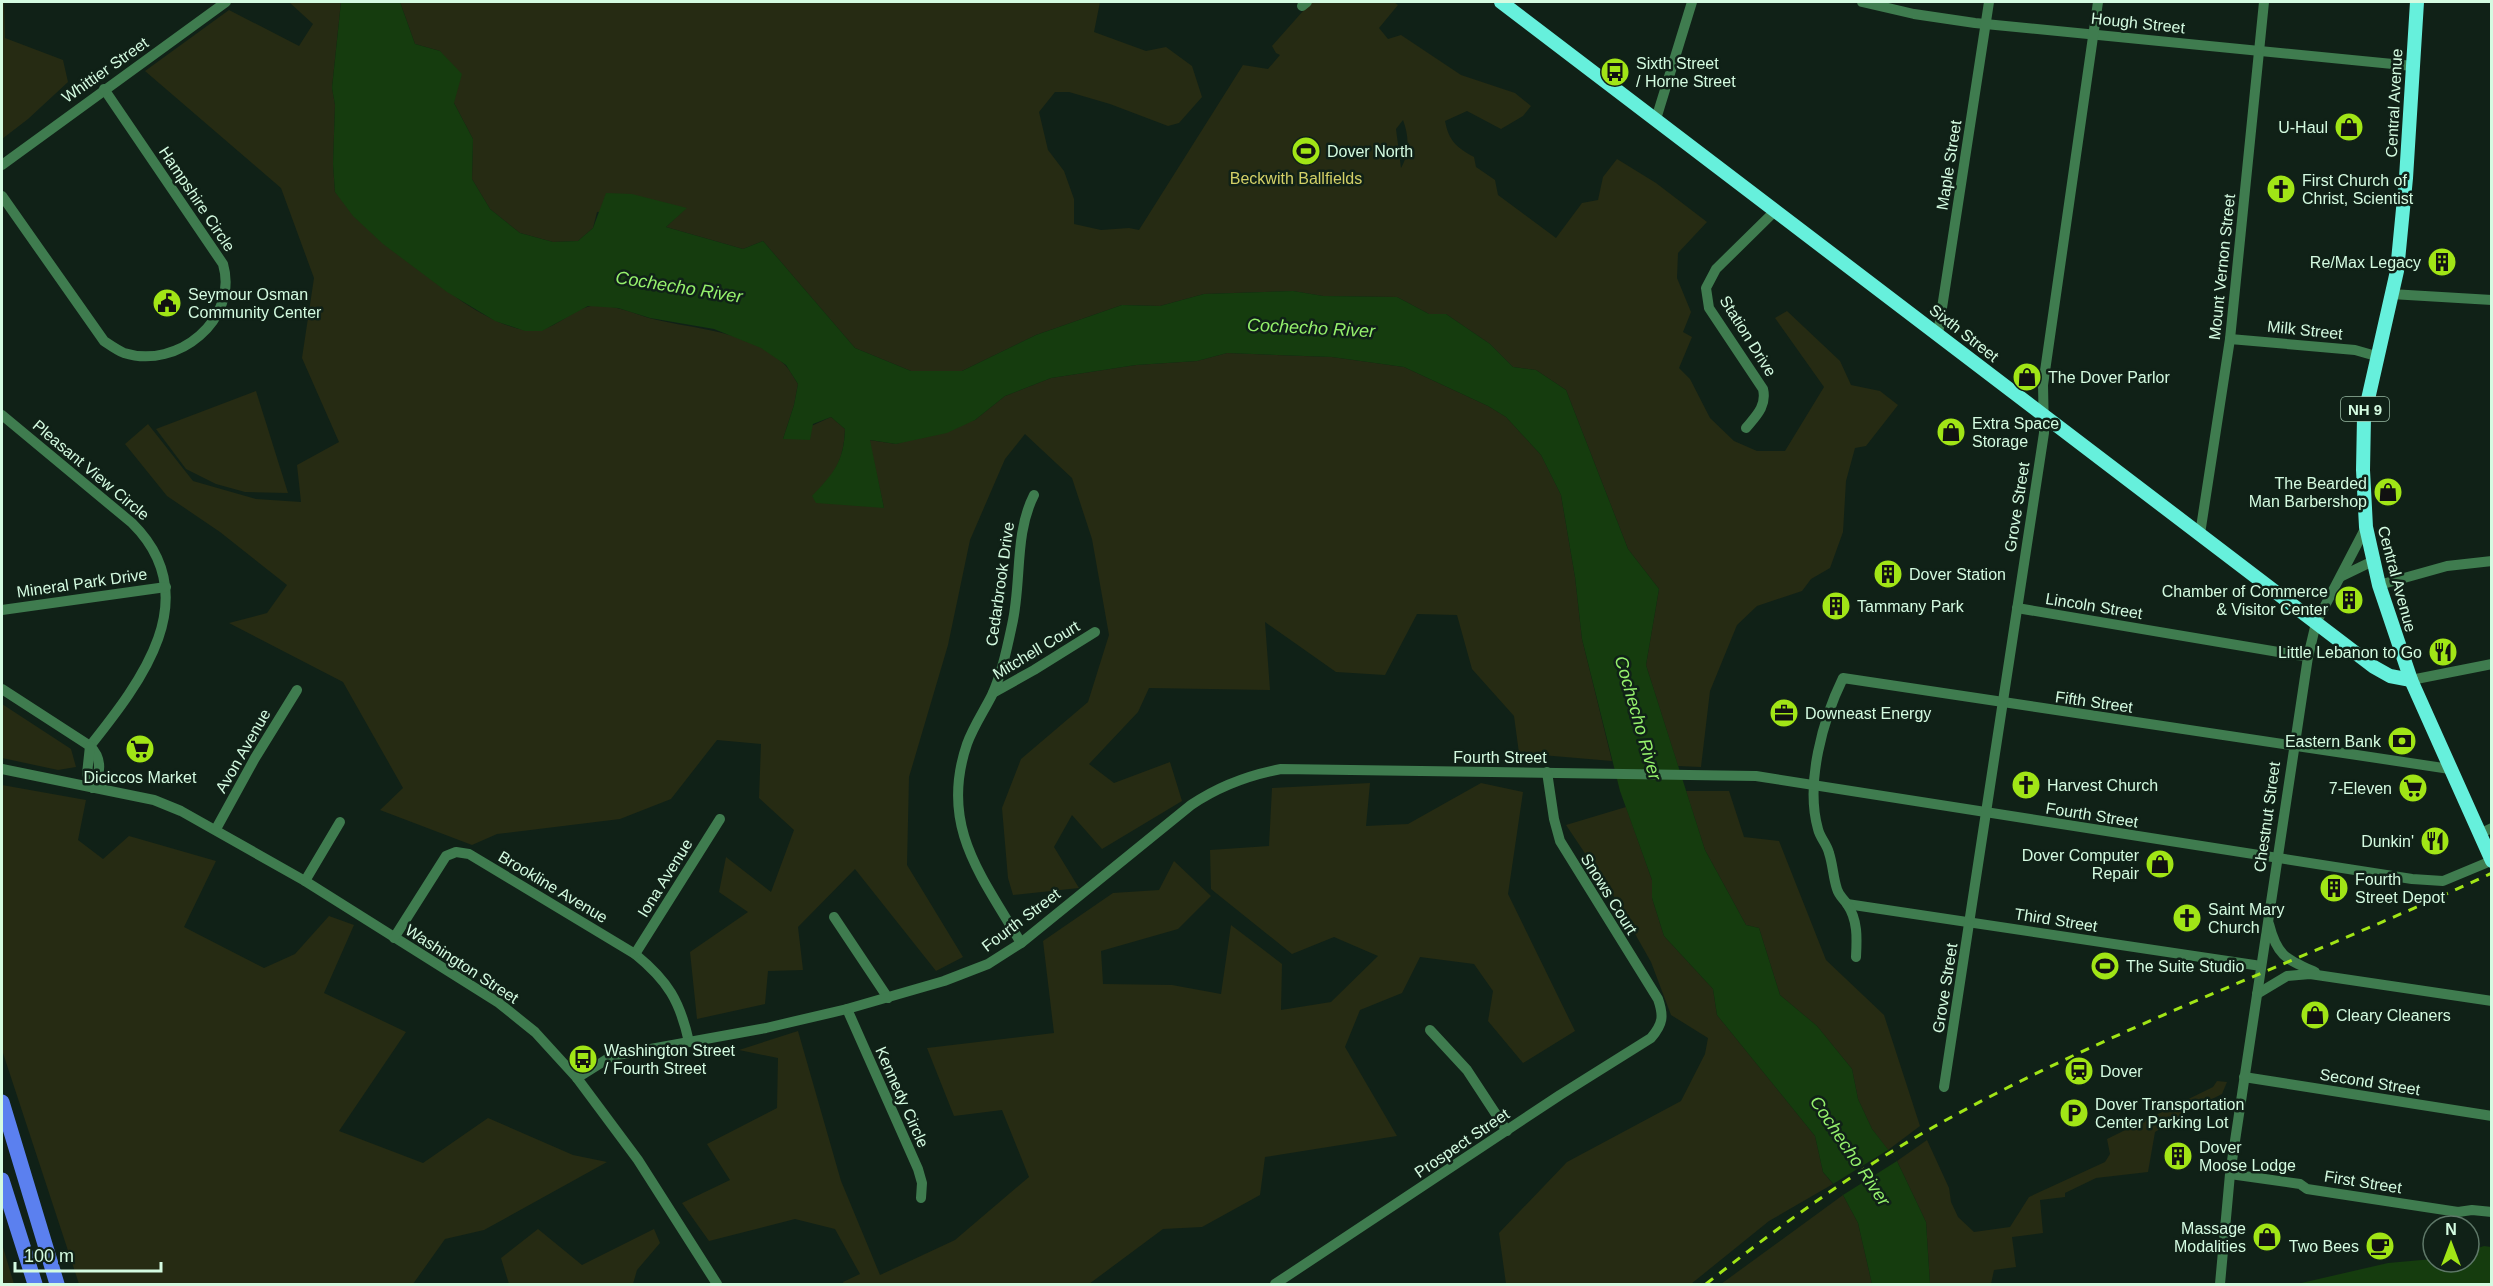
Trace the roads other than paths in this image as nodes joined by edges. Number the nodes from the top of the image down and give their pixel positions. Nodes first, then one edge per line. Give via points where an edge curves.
1 (226, 2) edge
2 (1501, 2) edge
3 (1692, 2) edge
4 (1862, 2) edge
5 (1989, 2) edge
6 (2098, 2) edge
7 (2264, 2) edge
8 (2417, 2) edge
9 (1986, 23) junction
10 (2094, 34) junction
11 (2258, 50) junction
12 (2413, 66) junction
13 (104, 89) junction
14 (1656, 119) junction
15 (2, 165) edge
16 (2, 196) edge
17 (1776, 210) junction
18 (2391, 294) junction
19 (2492, 300) edge
20 (1938, 334) junction
21 (2229, 339) junction
22 (2376, 356) junction
23 (2, 415) edge
24 (2043, 415) junction
25 (1746, 428) dead end
26 (1034, 495) dead end
27 (2366, 527) junction
28 (2200, 534) junction
29 (2373, 561) junction
30 (2492, 561) edge
31 (2342, 576) junction
32 (2379, 585) junction
33 (166, 587) junction
34 (2017, 608) junction
35 (2, 610) edge
36 (2316, 623) junction
37 (1095, 632) dead end
38 (2308, 657) junction
39 (2492, 664) edge
40 (2411, 680) junction
41 (2, 689) edge
42 (297, 690) dead end
43 (993, 693) junction
44 (2003, 703) junction
45 (90, 746) junction
46 (2293, 746) junction
47 (2, 769) edge
48 (2450, 770) junction
49 (1547, 772) junction
50 (1815, 784) junction
51 (93, 788) junction
52 (1987, 813) junction
53 (720, 819) dead end
54 (340, 822) dead end
55 (216, 829) junction
56 (2485, 831) edge
57 (2277, 858) junction
58 (2491, 861) edge
59 (305, 882) junction
60 (1847, 904) junction
61 (834, 917) dead end
62 (2268, 919) junction
63 (1970, 921) junction
64 (394, 938) junction
65 (1021, 942) junction
66 (635, 954) junction
67 (1856, 957) dead end
68 (2261, 966) junction
69 (2320, 975) junction
70 (2257, 994) junction
71 (888, 998) junction
72 (2492, 1001) edge
73 (847, 1009) junction
74 (1662, 1024) joint
75 (1430, 1030) dead end
76 (689, 1042) junction
77 (2244, 1077) junction
78 (577, 1078) junction
79 (1944, 1087) dead end
80 (2, 1102) edge
81 (2492, 1116) edge
82 (1507, 1131) junction
83 (2230, 1174) junction
84 (2, 1180) edge
85 (921, 1198) dead end
86 (2492, 1212) edge
87 (35, 1284) edge
88 (57, 1284) edge
89 (717, 1284) edge
90 (1275, 1284) edge
91 (2220, 1284) edge

1 - 13 street, Whittier Street
2 - 14 main road, Sixth Street
3 - 14 street
4 - 9 street, Hough Street via 1914,15
5 - 9 street, Maple Street
6 - 10 street, Grove Street
7 - 11 street, Mount Vernon Street
8 - 12 main road, Central Avenue / NH 9
9 - 10 street, Hough Street
9 - 20 street, Maple Street
10 - 11 street, Hough Street
10 - 24 street, Grove Street via 2043,385
11 - 12 street, Hough Street
11 - 21 street, Mount Vernon Street
12 - 18 main road, Central Avenue / NH 9 via 2406,178 2397,271
13 - 15 street, Whittier Street
13 - 16 street, Hampshire Circle via 223,264 226,290 208,328 184,347 151,355 124,352 104,341
14 - 17 main road, Sixth Street
17 - 20 main road, Sixth Street
17 - 25 street, Station Drive via 1716,269 1706,288 1709,308 1763,389 1760,412
18 - 19 street
18 - 22 main road, Central Avenue / NH 9
20 - 24 main road, Sixth Street
21 - 22 street, Milk Street via 2355,350
21 - 28 street, Mount Vernon Street
22 - 27 main road, Central Avenue / NH 9 via 2362,439
23 - 33 street, Pleasant View Circle via 141,532 164,573
24 - 28 main road, Sixth Street
24 - 34 street, Grove Street via 2044,433
26 - 43 street, Cedarbrook Drive via 1023,520 1014,618
27 - 29 main road, Central Avenue / NH 9
27 - 31 street, Chestnut Street
28 - 36 main road, Sixth Street
29 - 31 street
29 - 32 main road, Central Avenue / NH 9
30 - 32 street via 2447,567
31 - 36 street, Chestnut Street
32 - 40 main road, Central Avenue / NH 9
33 - 35 street, Mineral Park Drive
33 - 45 street, Pleasant View Circle via 164,621 152,655
34 - 38 street, Lincoln Street
34 - 44 street, Grove Street
36 - 38 street, Chestnut Street
36 - 40 main road, Sixth Street via 2374,668
37 - 43 street, Mitchell Court
38 - 46 street, Chestnut Street
39 - 40 street
40 - 48 main road, Central Avenue / NH 9
41 - 45 street
42 - 55 street, Avon Avenue
43 - 65 street, Cedarbrook Drive via 967,743 959,778 958,813 966,847
44 - 46 street, Fifth Street
44 - 50 street, Fifth Street via 1843,678 1824,726
44 - 52 street, Grove Street
45 - 51 street via 87,774
46 - 48 street, Fifth Street
46 - 57 street, Chestnut Street
47 - 51 street, Washington Street
48 - 56 main road, Central Avenue / NH 9
49 - 50 street, Fourth Street via 1756,776
49 - 65 street, Fourth Street via 1303,768 1245,778 1191,805
49 - 74 street, Snows Court via 1560,841 1658,999
50 - 52 street, Fourth Street
50 - 60 street via 1817,827 1830,854 1837,888
51 - 55 street, Washington Street via 161,802
52 - 57 street, Fourth Street
52 - 63 street, Grove Street
53 - 66 street, Iona Avenue
54 - 59 street
55 - 59 street, Washington Street
56 - 58 main road, Central Avenue / NH 9
57 - 58 street, Fourth Street via 2443,881
57 - 62 street, Chestnut Street
59 - 64 street, Washington Street
60 - 63 street, Third Street
60 - 67 street via 1857,932
61 - 71 street
62 - 68 street, Chestnut Street
62 - 69 street via 2274,941 2284,957
63 - 68 street, Third Street
63 - 79 street, Grove Street
64 - 66 street, Brookline Avenue via 446,856 462,852
64 - 78 street, Washington Street via 512,1013
65 - 71 street, Fourth Street via 988,964
66 - 76 street, Brookline Avenue via 671,991 683,1014
68 - 70 street, Chestnut Street
69 - 70 street via 2287,976
69 - 72 street
70 - 77 street, Chestnut Street
71 - 73 street, Fourth Street
73 - 76 street, Fourth Street
73 - 85 street, Kennedy Circle via 918,1169
74 - 82 street, Prospect Street via 1651,1038
75 - 82 street via 1467,1070
76 - 78 street, Fourth Street via 612,1056
77 - 81 street, Second Street
77 - 83 street, Chestnut Street
78 - 89 street, Washington Street via 644,1169
80 - 88 highway
82 - 90 street, Prospect Street
83 - 86 street, First Street via 2458,1212
83 - 91 street, Chestnut Street
84 - 87 highway

